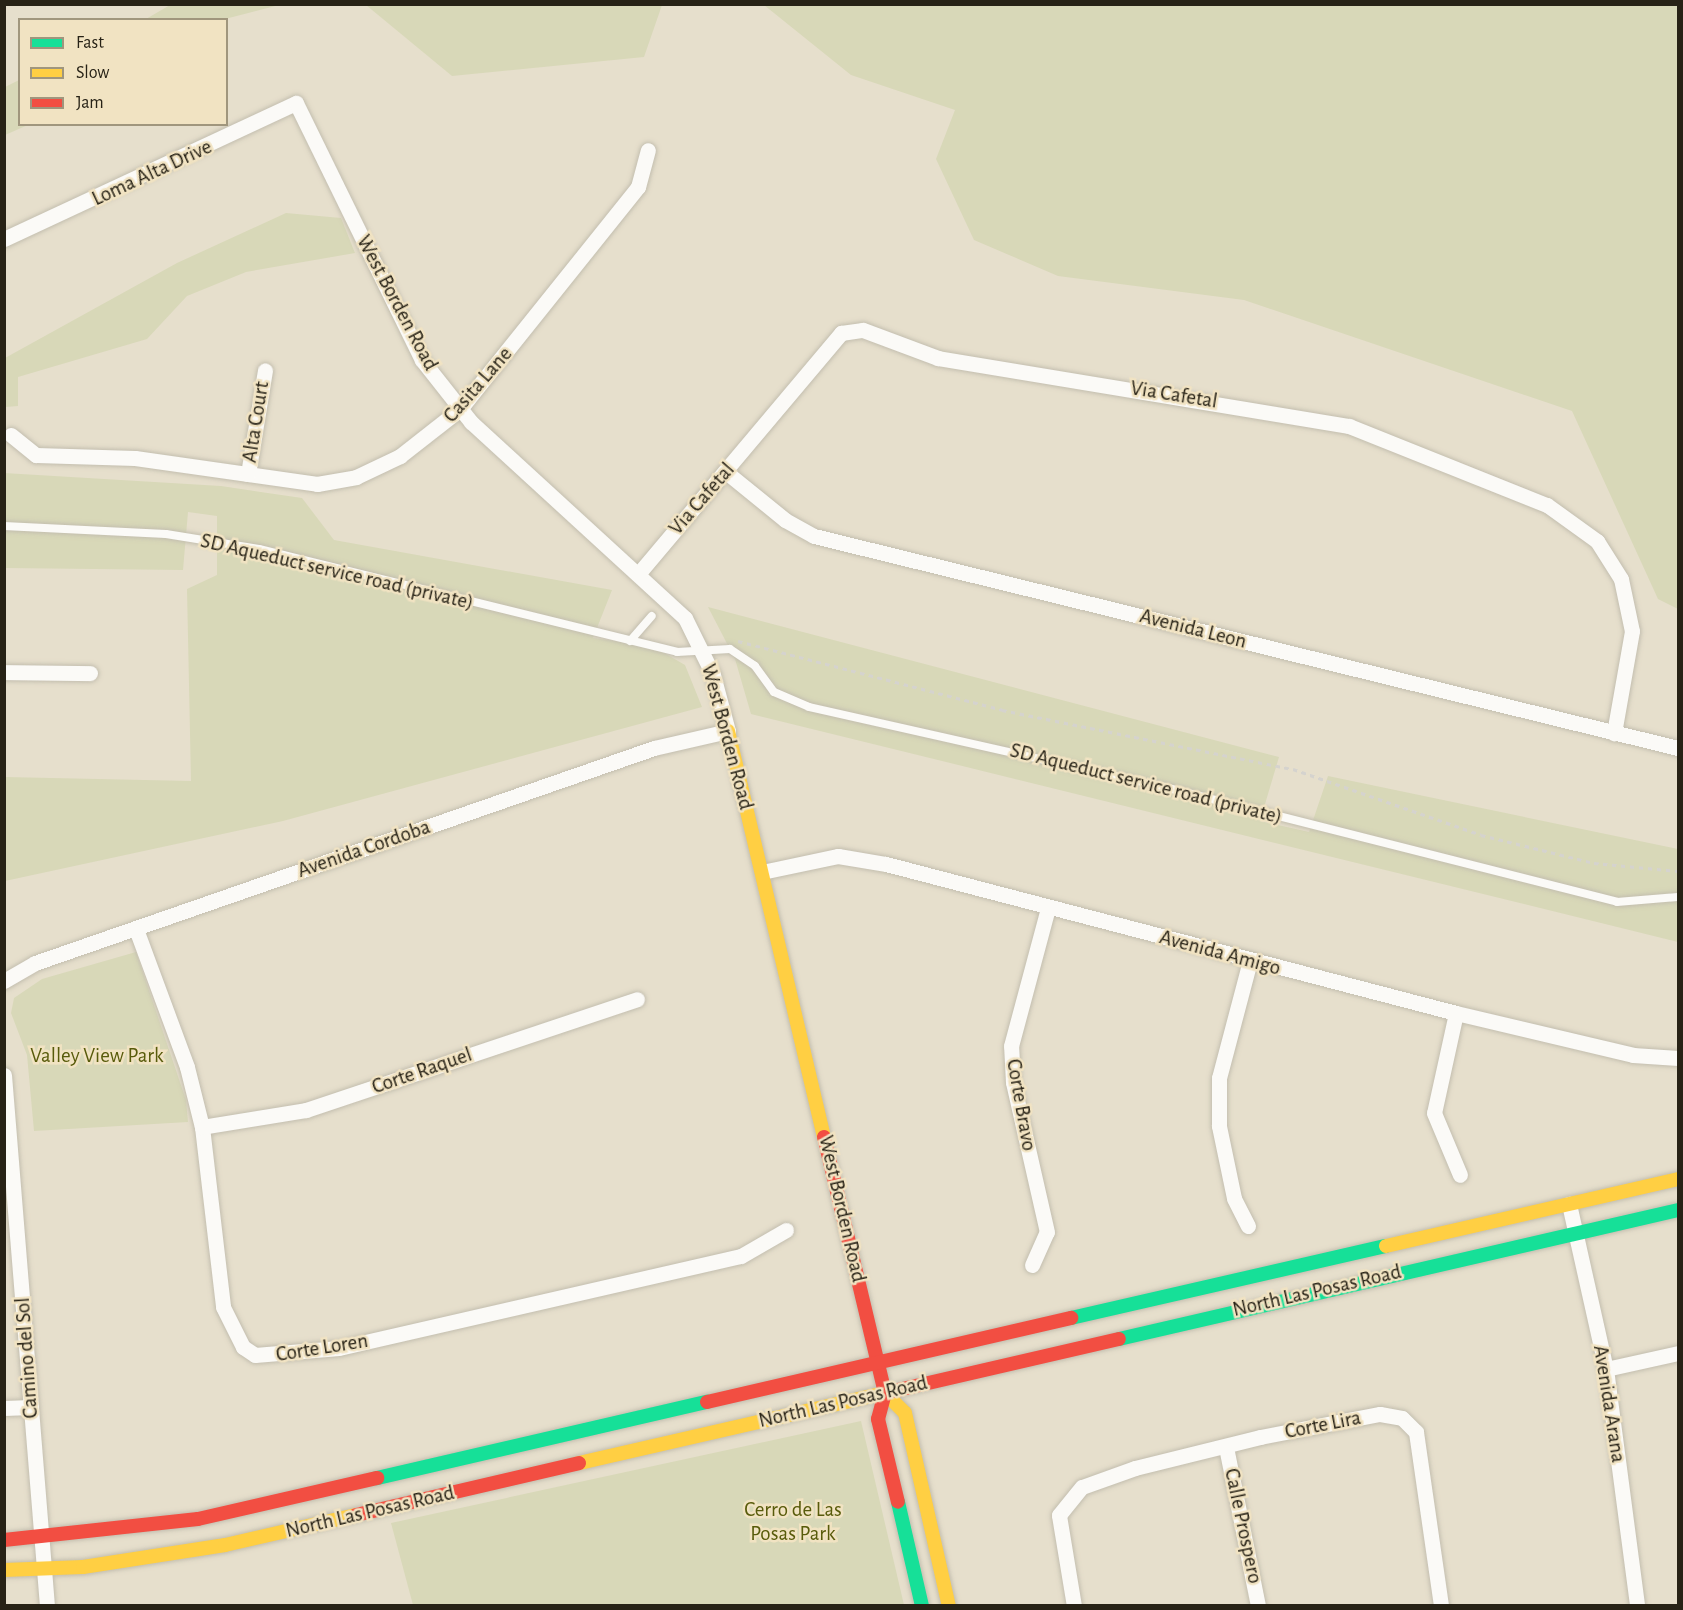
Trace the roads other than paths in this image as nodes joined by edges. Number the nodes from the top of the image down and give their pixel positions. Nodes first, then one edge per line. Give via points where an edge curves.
1 (296, 103) joint
2 (648, 150) dead end
3 (4, 239) edge
4 (265, 370) dead end
5 (460, 409) junction
6 (11, 435) dead end
7 (726, 472) junction
8 (248, 474) junction
9 (4, 526) edge
10 (639, 573) junction
11 (652, 616) dead end
12 (630, 641) junction
13 (704, 651) junction
14 (4, 672) edge
15 (90, 673) dead end
16 (728, 731) junction
17 (1614, 733) junction
18 (1678, 748) edge
19 (762, 872) junction
20 (1678, 897) edge
21 (1048, 908) junction
22 (136, 929) junction
23 (1250, 961) junction
24 (4, 981) edge
25 (637, 999) dead end
26 (1456, 1013) junction
27 (1678, 1058) edge
28 (4, 1075) edge
29 (202, 1128) junction
30 (1460, 1175) dead end
31 (1678, 1179) edge
32 (9, 1180) edge
33 (1569, 1204) junction
34 (1678, 1210) edge
35 (1248, 1226) dead end
36 (786, 1230) dead end
37 (1575, 1231) junction
38 (1032, 1265) dead end
39 (1678, 1353) edge
40 (878, 1362) junction
41 (1606, 1369) junction
42 (885, 1393) junction
43 (31, 1407) junction
44 (4, 1408) edge
45 (1226, 1447) junction
46 (41, 1538) junction
47 (4, 1540) edge
48 (43, 1569) junction
49 (4, 1570) edge
50 (46, 1605) edge
51 (922, 1605) edge
52 (949, 1605) edge
53 (1074, 1605) edge
54 (1258, 1605) edge
55 (1441, 1605) edge
56 (1637, 1605) edge

1 - 3 street, Loma Alta Drive
1 - 5 street, West Borden Road via 422,360
2 - 5 street, Casita Lane via 632,196
4 - 8 street, Alta Court
5 - 8 street, Casita Lane via 400,456 356,477 317,484
5 - 10 street, West Borden Road
6 - 8 street, Casita Lane via 36,455 135,458
7 - 10 street, Via Cafetal
7 - 17 street, Avenida Leon via 785,520 814,536
7 - 17 street, Via Cafetal via 840,333 863,330 938,358 1349,426 1547,505 1597,541 1621,579 1632,631
9 - 12 lane, SD Aqueduct service road (private) via 109,529 259,549
10 - 13 street, West Borden Road via 685,618
11 - 12 lane
12 - 13 lane, SD Aqueduct service road (private) via 677,652
13 - 16 street, West Borden Road
13 - 20 lane, SD Aqueduct service road (private) via 736,651 755,666 774,692 809,707 1154,785 1617,902
14 - 15 street
16 - 19 street, West Borden Road
16 - 22 street, Avenida Cordoba via 654,748
17 - 18 street, Avenida Leon
19 - 21 street, Avenida Amigo via 838,856
19 - 40 street, West Borden Road
21 - 23 street, Avenida Amigo
21 - 38 street, Corte Bravo via 1011,1046 1013,1082 1047,1232
22 - 24 street, Avenida Cordoba via 35,963
22 - 29 street, Corte Loren via 187,1067
23 - 26 street, Avenida Amigo
23 - 35 street via 1219,1078 1218,1126 1234,1198
25 - 29 street, Corte Raquel via 306,1110
26 - 27 street, Avenida Amigo via 1633,1054
26 - 30 street via 1434,1113
28 - 32 street, Camino del Sol
29 - 36 street, Corte Loren via 224,1306 243,1347 255,1355 339,1348 730,1259
31 - 33 street, North Las Posas Road
32 - 43 street, Camino del Sol
33 - 37 street, Avenida Arana
33 - 40 street, North Las Posas Road
34 - 37 street, North Las Posas Road
37 - 41 street, Avenida Arana
37 - 42 street, North Las Posas Road
39 - 41 street
40 - 42 street, West Borden Road
40 - 46 street, North Las Posas Road via 198,1519
41 - 56 street, Avenida Arana
42 - 48 street, North Las Posas Road via 225,1545
42 - 51 street, West Borden Road via 878,1419
42 - 52 street via 905,1413
43 - 44 street
43 - 46 street, Camino del Sol
45 - 53 street, Corte Lira via 1135,1468 1082,1487 1063,1505 1059,1515
45 - 54 street, Calle Prospero
45 - 55 street, Corte Lira via 1380,1414 1402,1418 1416,1432
46 - 47 street, North Las Posas Road
46 - 48 street, Camino del Sol
48 - 49 street, North Las Posas Road
48 - 50 street, Camino del Sol

